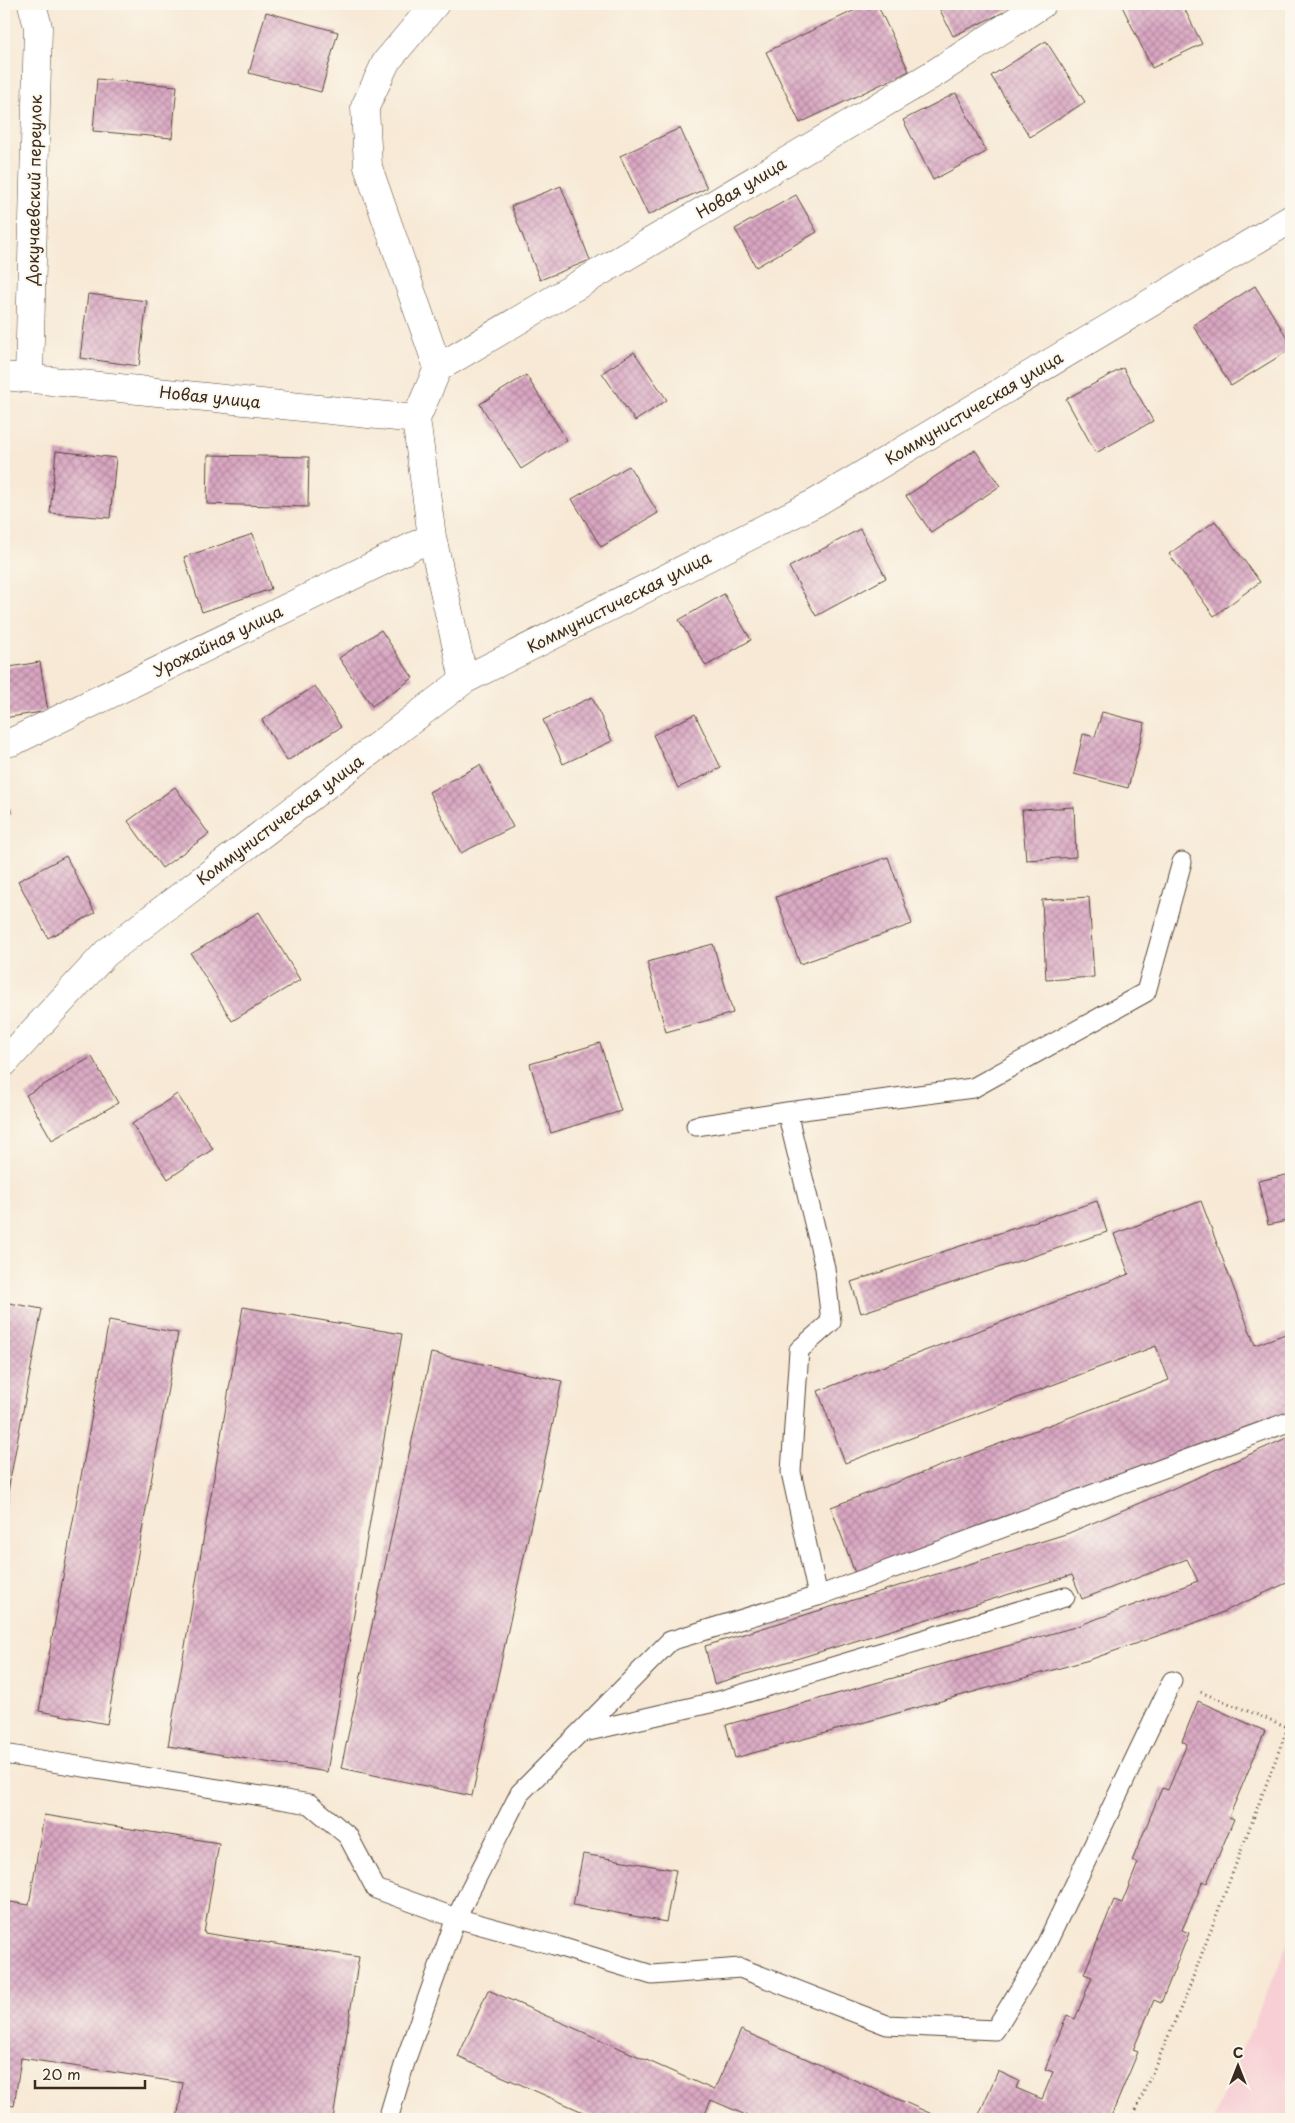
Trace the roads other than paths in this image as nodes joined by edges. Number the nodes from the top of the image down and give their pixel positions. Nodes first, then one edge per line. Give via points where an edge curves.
1 (32, 4) edge
2 (435, 4) edge
3 (1042, 4) edge
4 (1291, 219) edge
5 (438, 368) junction
6 (17, 377) edge
7 (416, 419) junction
8 (432, 536) junction
9 (464, 680) junction
10 (4, 742) edge
11 (1182, 862) dead end
12 (4, 1063) edge
13 (786, 1112) junction
14 (696, 1126) dead end
15 (1291, 1421) edge
16 (818, 1596) junction
17 (1065, 1597) dead end
18 (1172, 1681) road end
19 (580, 1733) junction
20 (4, 1754) edge
21 (456, 1918) junction
22 (388, 2119) edge

1 - 6 street, Докучаевский переулок via 38,27
2 - 5 street via 386,62 365,107 368,167
3 - 5 street, Новая улица via 935,72
4 - 9 street, Коммунистическая улица via 817,502
5 - 7 street
6 - 7 street, Новая улица
7 - 8 street
8 - 9 street
8 - 10 street, Урожайная улица via 12,742
9 - 12 street, Коммунистическая улица via 106,953
11 - 13 lane via 1146,992 973,1088
13 - 14 lane
13 - 16 lane via 825,1268 831,1322 799,1350 791,1472
15 - 16 lane
16 - 19 lane via 670,1641
17 - 19 lane via 719,1701
18 - 21 lane via 1042,1953 995,2030 887,2025 740,1968 652,1975
19 - 21 lane via 520,1793
20 - 21 lane via 310,1804 348,1836 376,1889
21 - 22 lane

